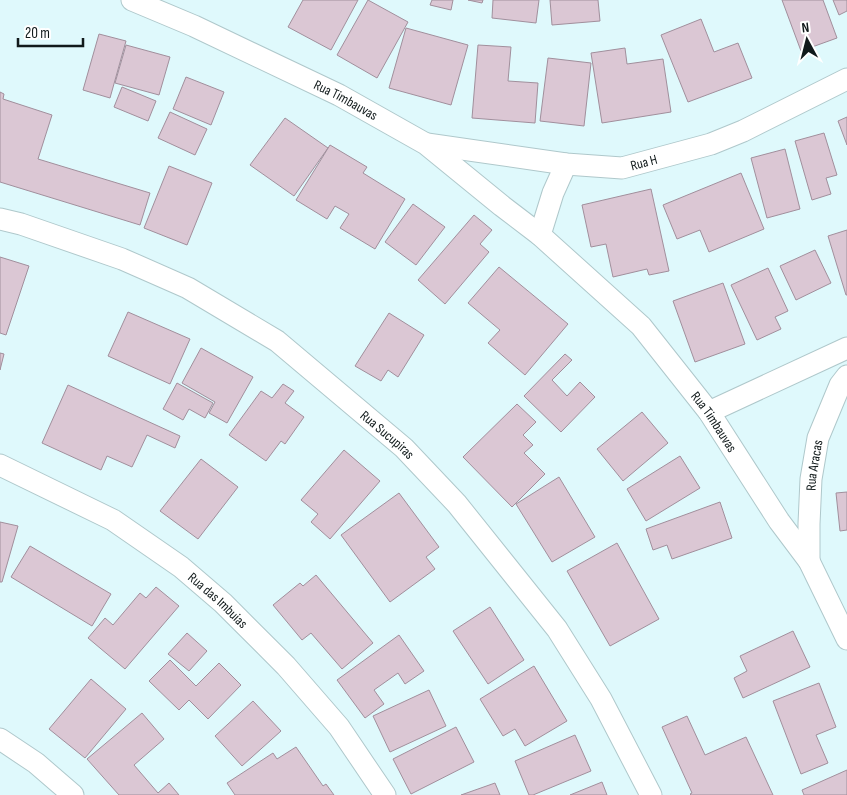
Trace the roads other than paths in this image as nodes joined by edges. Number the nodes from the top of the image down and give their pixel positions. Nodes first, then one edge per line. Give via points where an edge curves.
1 (132, 0) edge
2 (847, 79) edge
3 (426, 144) junction
4 (566, 164) junction
5 (0, 219) edge
6 (540, 235) junction
7 (847, 348) edge
8 (847, 376) edge
9 (709, 412) junction
10 (0, 465) edge
11 (809, 561) junction
12 (847, 639) edge
13 (0, 739) edge
14 (73, 795) edge
15 (385, 795) edge
16 (651, 795) edge

1 - 3 street, Rua Timbauvas via 339,95
2 - 4 street, Rua H via 711,144 622,168
3 - 4 street, Rua H
3 - 6 street, Rua Timbauvas
4 - 6 street
5 - 16 street, Rua Sucupiras via 122,259 188,288 276,340 404,448 457,504 557,629 601,698
6 - 9 street, Rua Timbauvas via 641,326
7 - 9 street
8 - 11 street, Rua Aracas via 840,385 818,438 811,479
9 - 11 street, Rua Timbauvas via 779,521
10 - 15 street, Rua das Imbuias via 113,520 181,567 223,603 286,666 339,727
11 - 12 street, Rua Timbauvas
13 - 14 street via 36,763

